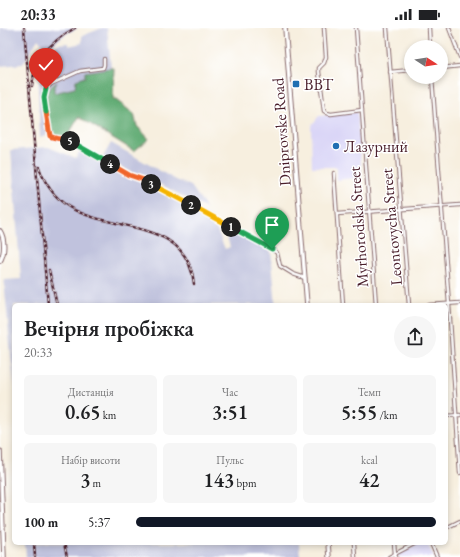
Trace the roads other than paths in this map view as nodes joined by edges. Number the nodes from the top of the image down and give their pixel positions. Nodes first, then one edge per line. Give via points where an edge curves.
1 (285, 28) edge
2 (324, 28) edge
3 (356, 28) edge
4 (388, 28) edge
5 (429, 28) edge
6 (449, 28) edge
7 (430, 40) edge
8 (460, 57) edge
9 (104, 60) dead end
10 (460, 66) edge
11 (448, 67) edge
12 (404, 71) edge
13 (390, 72) junction
14 (433, 84) edge
15 (362, 110) junction
16 (334, 173) dead end
17 (460, 205) edge
18 (442, 206) junction
19 (401, 209) junction
20 (370, 212) junction
21 (337, 214) junction
22 (0, 231) edge
23 (0, 261) edge
24 (304, 278) junction
25 (307, 303) edge
26 (343, 303) edge
27 (376, 303) edge
28 (409, 303) edge
29 (460, 303) edge
30 (449, 304) junction
31 (456, 415) junction
32 (460, 415) edge
33 (448, 416) edge
34 (0, 451) edge
35 (460, 473) edge
36 (1, 498) edge
37 (460, 521) edge
38 (448, 527) edge
39 (328, 545) edge
40 (354, 545) edge
41 (394, 545) edge
42 (413, 545) edge
43 (432, 545) edge
44 (2, 551) edge
45 (395, 556) edge
46 (4, 557) edge
47 (329, 557) edge
48 (355, 557) edge
49 (389, 557) edge
50 (438, 557) edge

1 - 24 street, Dniprovske Road
2 - 15 street via 326,58 319,68 323,110 331,114
3 - 15 street, Myrhorodska Street
4 - 13 street, Leontovycha Street
5 - 7 street
6 - 8 street
9 - 24 street via 103,68 80,71 48,87 44,105 50,136 67,140 124,173 144,180 272,249 277,253 280,266
10 - 11 street
12 - 13 street
13 - 19 street, Leontovycha Street
14 - 18 street
15 - 20 street, Myrhorodska Street
16 - 21 street
17 - 18 street
18 - 19 street
18 - 30 street
19 - 20 street
19 - 28 street, Leontovycha Street
20 - 21 street
20 - 27 street, Myrhorodska Street
21 - 26 street
22 - 23 street via 3,237 3,253
24 - 25 street, Dniprovske Road
29 - 30 street
30 - 31 street
31 - 32 street
31 - 33 street
31 - 35 street
34 - 36 street
36 - 44 street
37 - 38 street
39 - 47 street
40 - 48 street
41 - 45 street
42 - 45 street
43 - 50 street
44 - 46 street
45 - 49 street

